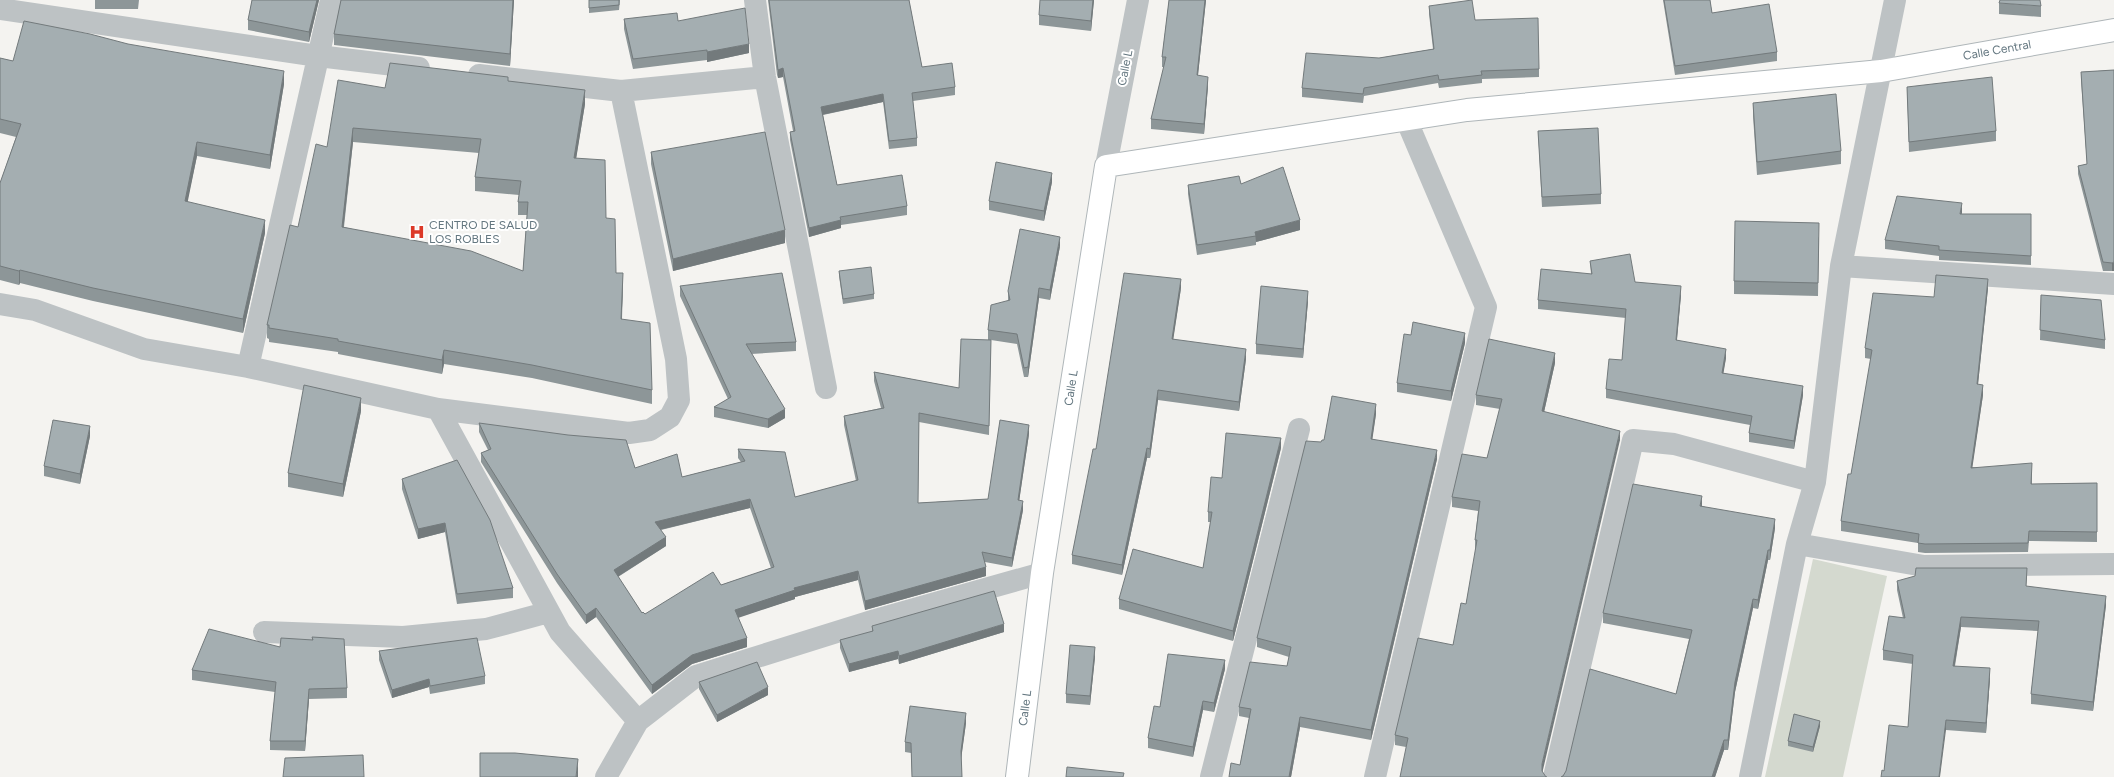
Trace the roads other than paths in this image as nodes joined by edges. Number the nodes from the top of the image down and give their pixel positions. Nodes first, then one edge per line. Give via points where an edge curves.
1 (331, 0) edge
2 (755, 0) edge
3 (1138, 0) edge
4 (1895, 0) edge
5 (0, 9) edge
6 (2114, 30) edge
7 (318, 56) junction
8 (1881, 71) junction
9 (765, 77) junction
10 (621, 91) junction
11 (1406, 119) junction
12 (1106, 166) junction
13 (1841, 266) junction
14 (2114, 284) edge
15 (0, 304) edge
16 (248, 367) junction
17 (826, 388) dead end
18 (438, 409) junction
19 (1299, 429) dead end
20 (1816, 482) junction
21 (1797, 544) junction
22 (2114, 564) edge
23 (1042, 573) junction
24 (548, 612) junction
25 (264, 632) dead end
26 (638, 721) junction
27 (606, 777) edge
28 (1017, 777) edge
29 (1211, 777) edge
30 (1375, 777) edge
31 (1554, 777) edge
32 (1750, 777) edge

1 - 7 street
2 - 9 street
3 - 12 street, Calle L
4 - 8 street
5 - 7 street
6 - 8 main road, Calle Central
7 - 10 street
7 - 16 street
8 - 11 main road, Calle Central via 1467,110
8 - 13 street
9 - 10 street
9 - 17 street
10 - 18 street via 676,359 679,400 670,417 650,430 629,433
11 - 12 main road, Calle Central
11 - 30 street via 1486,307
12 - 23 main road, Calle L
13 - 14 street
13 - 20 street
15 - 16 street via 35,310 144,349
16 - 18 street
18 - 24 street
19 - 29 street
20 - 21 street
20 - 31 street via 1674,444 1633,440
21 - 22 street via 1924,566
21 - 32 street
23 - 26 street via 875,620 696,676
23 - 28 main road, Calle L
24 - 25 street via 486,629 403,637
24 - 26 street via 560,632
26 - 27 street

